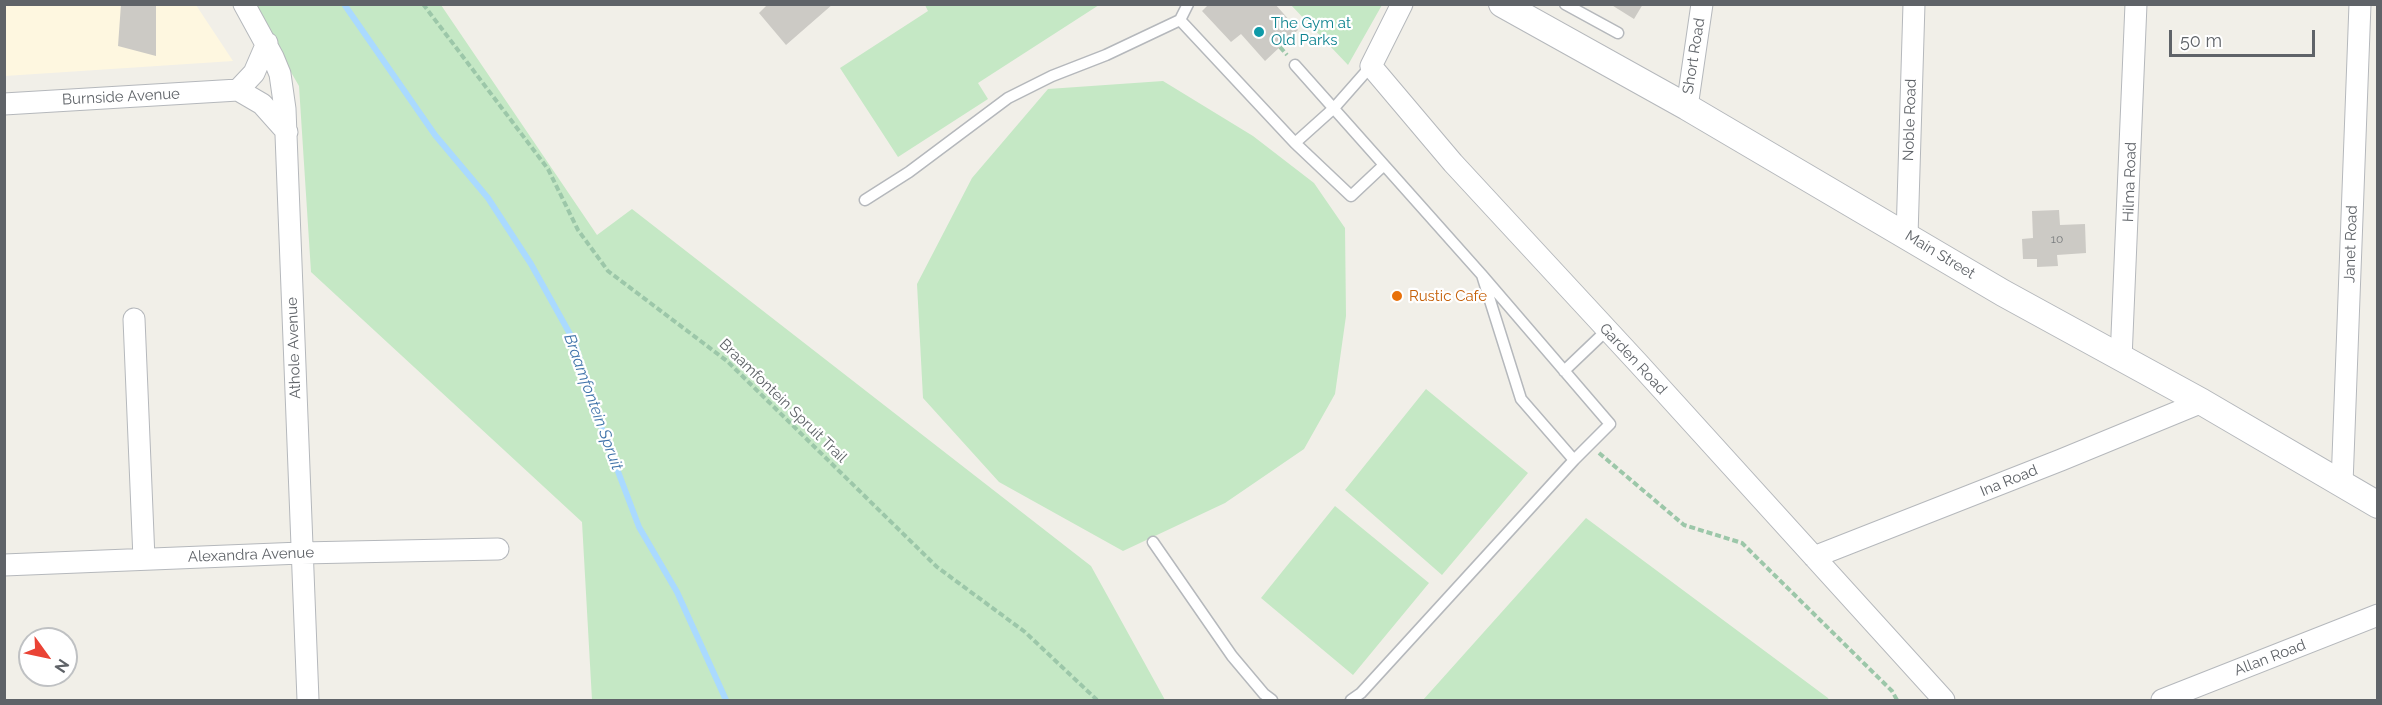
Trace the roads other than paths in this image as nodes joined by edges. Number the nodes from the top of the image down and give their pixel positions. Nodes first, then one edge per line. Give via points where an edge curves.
1 (244, 4) edge
2 (1188, 4) edge
3 (1402, 4) edge
4 (1565, 4) edge
5 (1702, 4) edge
6 (1914, 4) edge
7 (2136, 4) edge
8 (2360, 4) edge
9 (1517, 8) edge
10 (1180, 20) junction
11 (1618, 33) dead end
12 (267, 43) junction
13 (1295, 64) dead end
14 (1371, 66) junction
15 (238, 90) junction
16 (4, 104) edge
17 (1687, 107) junction
18 (1334, 108) junction
19 (287, 132) junction
20 (1295, 143) junction
21 (1384, 165) junction
22 (865, 200) dead end
23 (1907, 236) junction
24 (1482, 275) junction
25 (134, 319) dead end
26 (1607, 330) junction
27 (2121, 359) junction
28 (1564, 371) junction
29 (2202, 402) junction
30 (1574, 460) junction
31 (2342, 484) junction
32 (2378, 505) edge
33 (1153, 543) dead end
34 (498, 549) dead end
35 (301, 553) junction
36 (1814, 557) junction
37 (144, 559) junction
38 (4, 565) edge
39 (2378, 615) edge
40 (309, 700) edge
41 (1272, 700) edge
42 (1350, 700) edge
43 (1944, 700) edge
44 (2162, 700) edge

1 - 12 street, Athole Avenue
2 - 10 lane
3 - 14 street
4 - 11 lane
5 - 17 street, Short Road
6 - 23 street, Noble Road
7 - 27 street, Hilma Road
8 - 31 street, Janet Road
9 - 17 street, Main Street
10 - 20 lane
10 - 22 lane via 1008,98
12 - 15 street via 254,73
12 - 19 street, Athole Avenue via 280,74
13 - 18 lane
14 - 18 lane
14 - 26 street, Garden Road via 1452,163
15 - 16 street, Burnside Avenue
15 - 19 street via 262,104
17 - 23 street, Main Street
18 - 20 lane
18 - 21 lane
19 - 35 street, Athole Avenue
20 - 21 lane via 1351,196
21 - 24 lane
23 - 27 street, Main Street
24 - 28 lane
24 - 30 lane via 1521,399
25 - 37 street
26 - 28 lane
26 - 36 street, Garden Road
27 - 29 street, Main Street
28 - 30 lane via 1610,424
29 - 31 street, Main Street
29 - 36 street, Ina Road
30 - 42 lane via 1361,693
31 - 32 street, Main Street
33 - 41 lane via 1232,656
34 - 35 street, Alexandra Avenue
35 - 37 street, Alexandra Avenue
35 - 40 street, Athole Avenue
36 - 43 street, Garden Road
37 - 38 street, Alexandra Avenue
39 - 44 street, Allan Road

